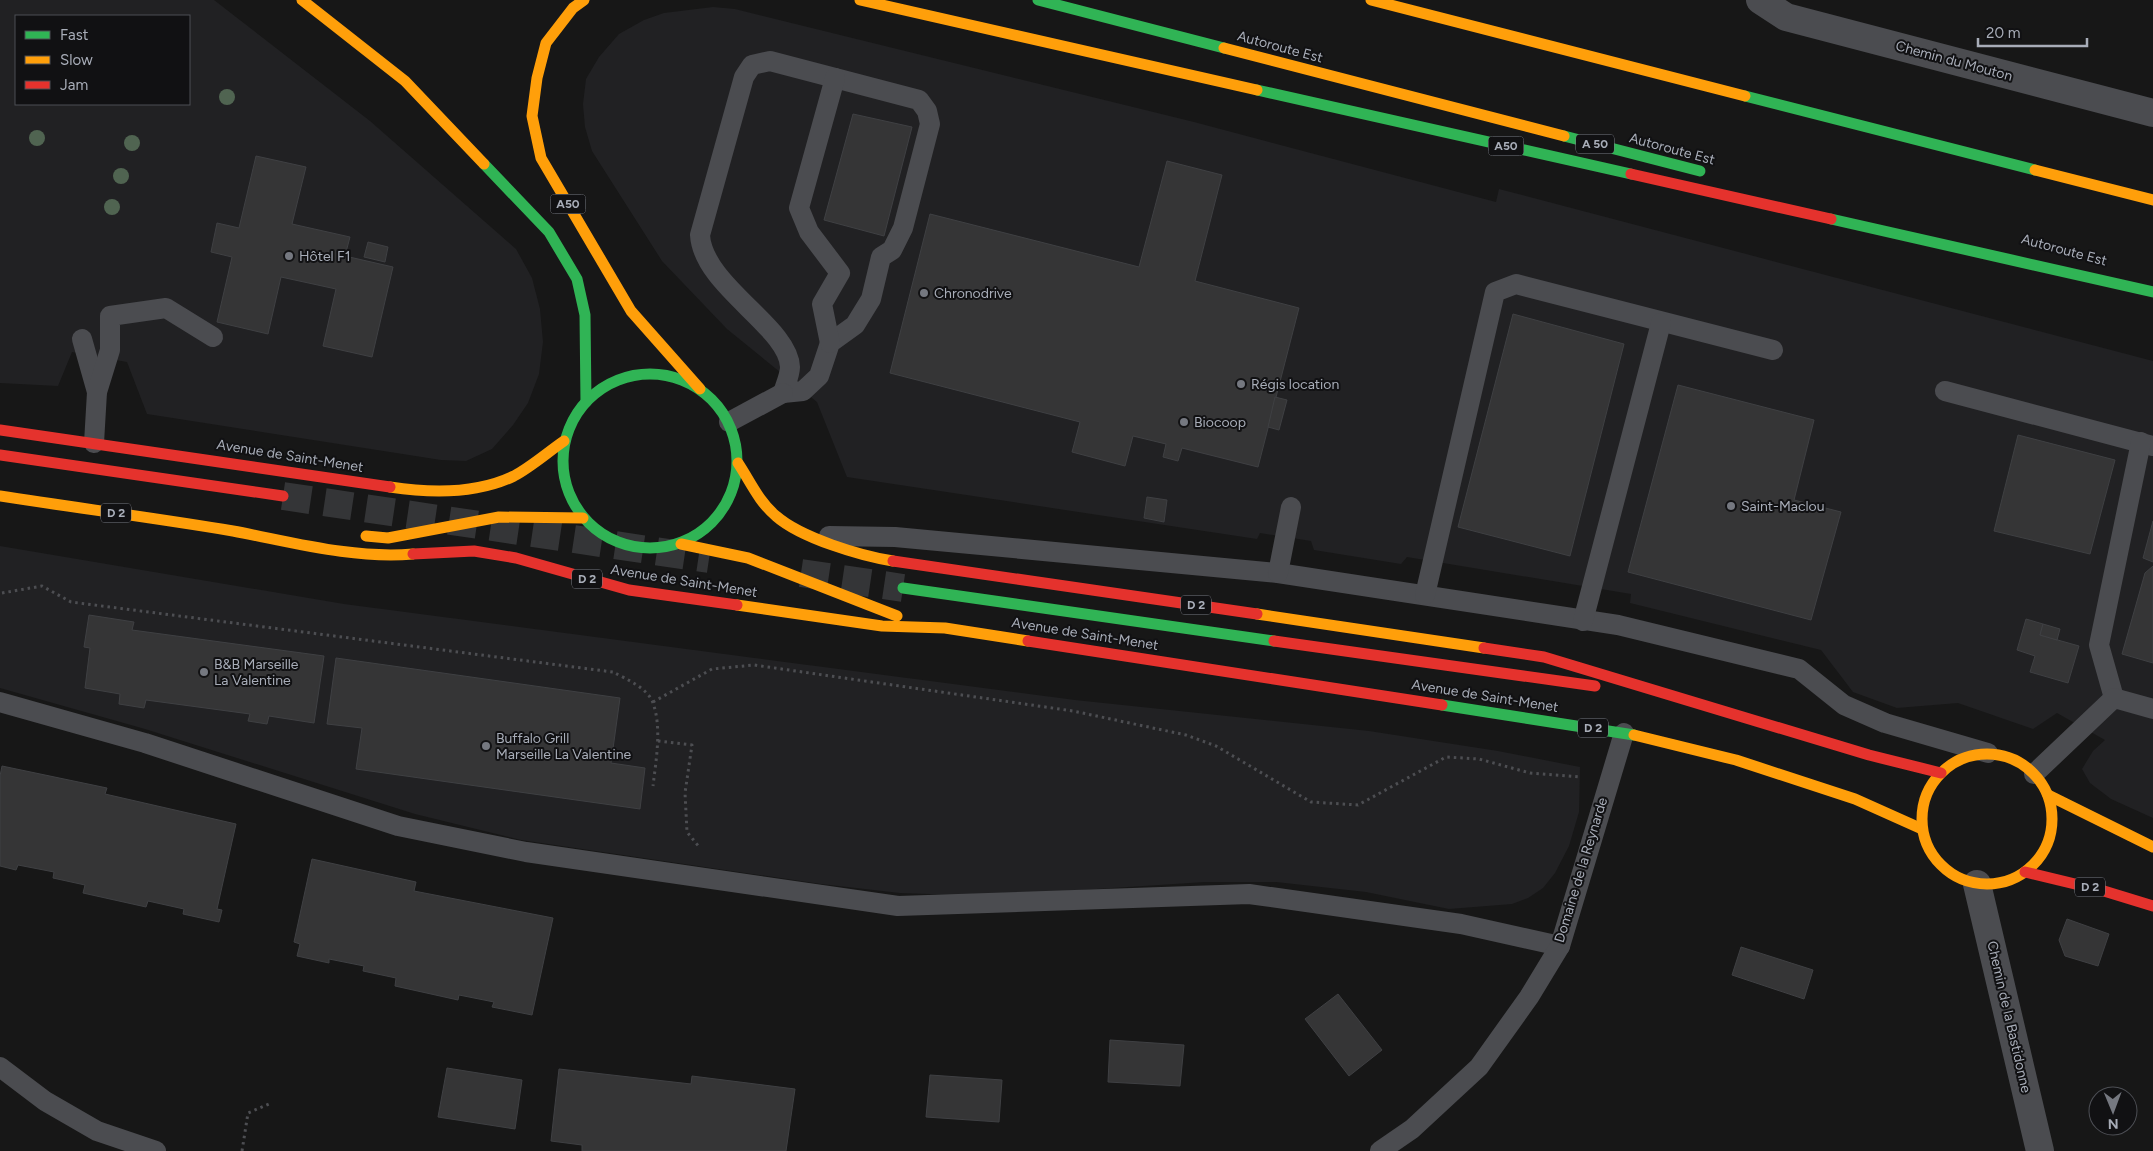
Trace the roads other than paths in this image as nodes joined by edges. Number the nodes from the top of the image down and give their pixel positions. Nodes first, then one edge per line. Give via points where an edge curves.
1 (302, 0) edge
2 (584, 0) edge
3 (860, 0) edge
4 (1038, 0) edge
5 (1371, 0) edge
6 (1760, 0) edge
7 (835, 78) junction
8 (2153, 113) edge
9 (1711, 174) dead end
10 (2153, 200) edge
11 (1874, 216) dead end
12 (2153, 290) edge
13 (1661, 323) junction
14 (213, 337) dead end
15 (82, 339) dead end
16 (830, 343) junction
17 (1772, 350) dead end
18 (700, 389) junction
19 (1945, 391) dead end
20 (97, 392) junction
21 (783, 394) junction
22 (586, 402) junction
23 (729, 422) junction
24 (0, 430) edge
25 (564, 441) junction
26 (94, 443) junction
27 (2147, 444) edge
28 (0, 455) edge
29 (738, 463) junction
30 (0, 496) edge
31 (283, 496) tunnel mouth
32 (1291, 507) dead end
33 (584, 518) junction
34 (232, 531) junction
35 (296, 531) dead end
36 (351, 534) dead end
37 (809, 535) junction
38 (681, 544) junction
39 (1278, 573) junction
40 (903, 588) tunnel mouth
41 (1425, 595) junction
42 (1584, 621) junction
43 (945, 628) junction
44 (1684, 698) junction
45 (2114, 698) junction
46 (0, 702) edge
47 (2153, 709) edge
48 (1624, 733) junction
49 (1988, 753) junction
50 (1941, 773) junction
51 (2034, 774) junction
52 (2048, 795) junction
53 (1922, 829) junction
54 (2153, 847) edge
55 (2025, 872) junction
56 (1977, 884) junction
57 (2153, 906) edge
58 (1560, 946) junction
59 (0, 1067) edge
60 (156, 1151) edge
61 (1380, 1151) edge
62 (2040, 1151) edge

1 - 22 main road via 405,81 549,232 577,279 585,315
2 - 18 main road, A50 via 573,8 546,43 532,116 541,158 631,311
3 - 12 main road, A50
4 - 9 main road, Autoroute Est / A 50
5 - 10 main road
6 - 8 street, Chemin du Mouton via 1786,17
7 - 16 lane via 799,208 809,232 840,273 822,304
7 - 16 lane via 919,100 927,110 930,124 903,228 892,250 881,257 871,299 855,325
7 - 21 lane via 770,61 752,65 744,77 700,235 701,249 714,271 784,346 790,367
11 - 12 main road, Autoroute Est
13 - 17 lane
13 - 41 lane via 1516,284 1495,292
13 - 42 lane
14 - 20 lane via 166,308 110,316 110,350
15 - 20 lane
16 - 21 lane via 819,376 803,391
18 - 22 main road via 672,376 642,374 612,382
18 - 23 main road
19 - 27 lane
20 - 26 lane
21 - 23 lane
22 - 25 main road
23 - 29 main road via 735,437
24 - 26 main road, Avenue de Saint-Menet
25 - 26 main road, Avenue de Saint-Menet via 514,476 479,488 441,491 416,491
25 - 33 main road via 563,469 569,495
27 - 45 lane via 2099,645
28 - 31 main road
29 - 37 main road, D 2 via 781,520
29 - 38 main road via 731,497 710,526
30 - 34 main road, Avenue de Saint-Menet / D 2
32 - 39 lane
33 - 36 main road via 499,517 388,538
33 - 38 main road via 604,536 628,546 655,549
34 - 35 main road, Avenue de Saint-Menet / D 2
34 - 43 main road, Avenue de Saint-Menet / D 2 via 320,548 386,556 474,551 516,558 629,590 882,626
37 - 39 lane via 896,537
37 - 44 main road, D 2 via 883,559 1544,657
38 - 43 main road, D 2 via 748,558 892,615
39 - 41 lane
40 - 44 main road, D 2
41 - 42 lane
42 - 49 lane via 1618,626 1799,669 1844,705 1885,723
43 - 48 main road, Avenue de Saint-Menet / D 2
44 - 50 main road, D 2 via 1869,755
45 - 47 lane
45 - 51 lane
46 - 58 lane via 145,743 398,826 526,852 898,906 1249,894 1461,924
48 - 53 main road, Avenue de Saint-Menet / D 2 via 1736,760 1855,799
48 - 58 lane, Domaine de la Reynarde
49 - 50 main road via 1962,758
49 - 51 main road via 2013,759
50 - 53 main road via 1928,789 1922,809
51 - 52 main road
52 - 54 main road
52 - 55 main road via 2053,823 2044,851
53 - 56 main road via 1932,854 1952,874
55 - 56 main road via 2002,883
55 - 57 main road, D 2
56 - 62 street, Chemin de la Bastidonne
58 - 61 lane, Domaine de la Reynarde via 1529,997 1479,1067 1412,1130
59 - 60 lane via 45,1101 97,1131

